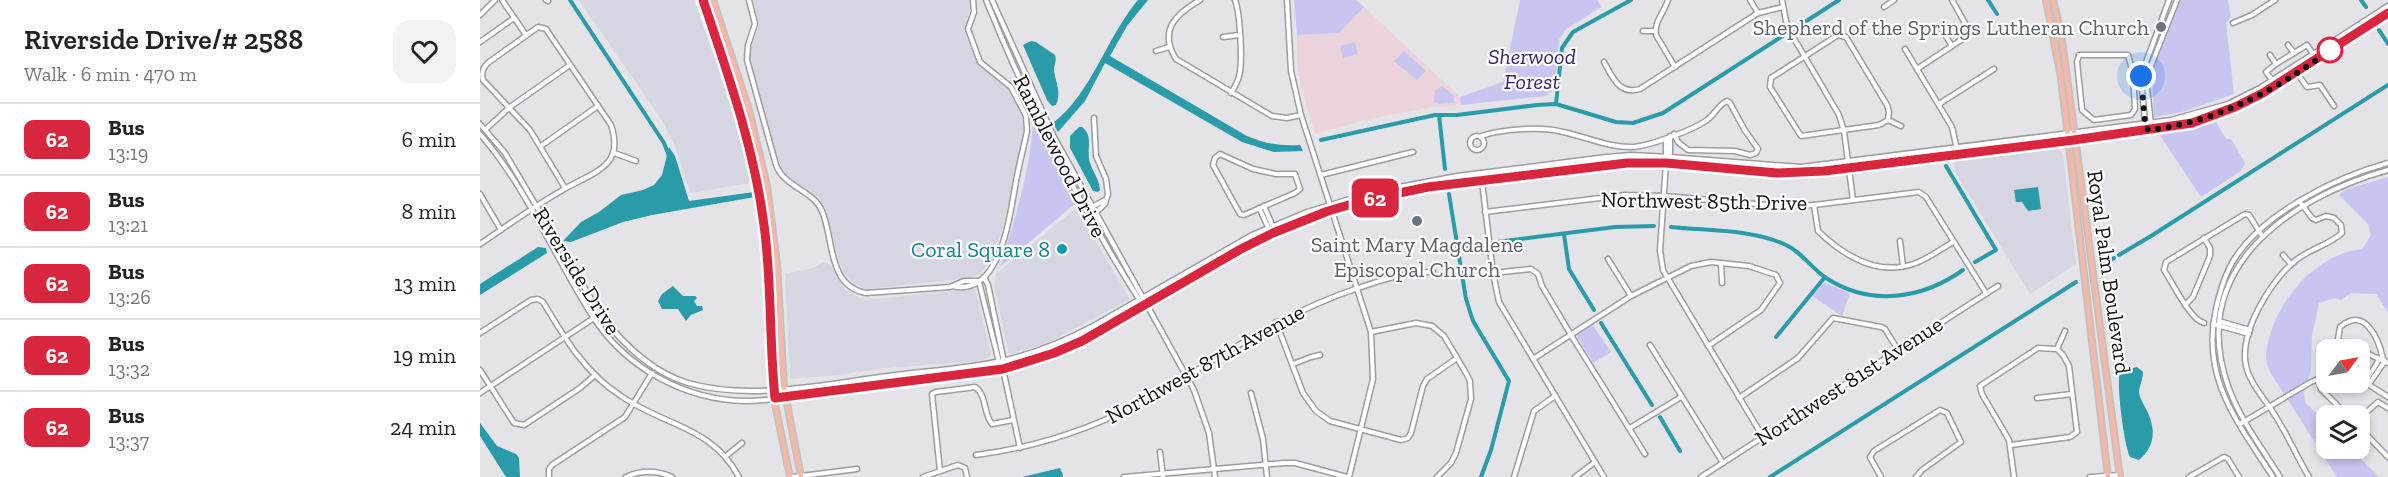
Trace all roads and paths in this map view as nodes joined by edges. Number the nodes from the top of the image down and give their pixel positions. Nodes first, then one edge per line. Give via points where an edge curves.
1 (495, 0) edge
2 (502, 0) edge
3 (703, 0) edge
4 (713, 0) edge
5 (749, 0) edge
6 (974, 0) edge
7 (986, 0) edge
8 (992, 0) edge
9 (1200, 0) edge
10 (1235, 0) edge
11 (1287, 0) edge
12 (1668, 0) edge
13 (1750, 0) edge
14 (1782, 0) edge
15 (1894, 0) edge
16 (1952, 0) edge
17 (2046, 0) edge
18 (2053, 0) edge
19 (2169, 0) edge
20 (2177, 0) edge
21 (2275, 0) edge
22 (2388, 6) edge
23 (1783, 7) junction
24 (1884, 7) dead end
25 (1758, 13) junction
26 (2388, 13) edge
27 (480, 15) edge
28 (514, 18) junction
29 (2233, 22) dead end
30 (1940, 27) dead end
31 (1643, 31) dead end
32 (1655, 31) junction
33 (526, 35) junction
34 (1239, 35) junction
35 (1223, 37) dead end
36 (480, 42) edge
37 (2288, 45) dead end
38 (1952, 46) junction
39 (1170, 47) junction
40 (1905, 49) dead end
41 (1156, 51) dead end
42 (2294, 53) junction
43 (2313, 54) junction
44 (2270, 55) dead end
45 (1805, 56) junction
46 (1604, 63) dead end
47 (2276, 64) junction
48 (570, 65) junction
49 (1675, 67) junction
50 (1917, 69) junction
51 (1994, 69) dead end
52 (2296, 72) junction
53 (2133, 73) junction
54 (2142, 74) junction
55 (2147, 76) junction
56 (2272, 80) junction
57 (1231, 93) junction
58 (1939, 104) junction
59 (598, 106) junction
60 (2334, 106) dead end
61 (510, 107) junction
62 (1301, 114) junction
63 (1094, 118) dead end
64 (1888, 120) junction
65 (2145, 123) junction
66 (2151, 123) junction
67 (480, 124) edge
68 (1901, 126) dead end
69 (486, 129) junction
70 (1844, 130) junction
71 (2148, 130) junction
72 (480, 134) edge
73 (2071, 134) junction
74 (1481, 136) dead end
75 (1670, 136) junction
76 (2072, 140) junction
77 (541, 146) junction
78 (1957, 147) junction
79 (1413, 152) dead end
80 (614, 153) junction
81 (1959, 155) junction
82 (1667, 156) junction
83 (636, 161) dead end
84 (1848, 161) junction
85 (1666, 163) junction
86 (2388, 163) edge
87 (1849, 168) junction
88 (2388, 170) edge
89 (1480, 173) junction
90 (1321, 175) junction
91 (1481, 181) junction
92 (565, 188) junction
93 (480, 194) edge
94 (1665, 196) junction
95 (1105, 200) junction
96 (1853, 200) junction
97 (2300, 202) junction
98 (1330, 204) junction
99 (1814, 205) junction
100 (537, 207) junction
101 (1091, 207) junction
102 (1261, 207) junction
103 (2304, 207) junction
104 (531, 210) junction
105 (1085, 210) junction
106 (1332, 210) junction
107 (1485, 212) junction
108 (1094, 213) junction
109 (1089, 216) junction
110 (1270, 227) junction
111 (501, 230) junction
112 (2259, 231) junction
113 (1273, 233) junction
114 (2262, 236) junction
115 (2204, 238) junction
116 (1900, 241) dead end
117 (1953, 242) junction
118 (480, 244) edge
119 (2283, 255) dead end
120 (1608, 260) dead end
121 (1721, 263) junction
122 (2291, 264) junction
123 (1903, 266) junction
124 (1433, 272) dead end
125 (1492, 273) junction
126 (984, 277) junction
127 (1666, 278) junction
128 (979, 281) junction
129 (1722, 283) dead end
130 (951, 286) junction
131 (1998, 286) dead end
132 (1358, 288) junction
133 (1986, 293) junction
134 (1631, 296) junction
135 (1142, 299) junction
136 (2186, 304) junction
137 (1145, 305) junction
138 (600, 314) junction
139 (594, 318) junction
140 (1276, 322) junction
141 (2213, 322) junction
142 (2204, 323) dead end
143 (2219, 323) junction
144 (2065, 331) dead end
145 (1371, 332) junction
146 (2250, 332) junction
147 (480, 333) edge
148 (1571, 335) junction
149 (565, 338) junction
150 (2338, 339) edge
151 (1650, 345) dead end
152 (1708, 346) junction
153 (2056, 349) junction
154 (1898, 350) junction
155 (2370, 355) edge
156 (1320, 356) dead end
157 (1457, 358) junction
158 (1533, 359) junction
159 (1002, 361) junction
160 (2384, 361) edge
161 (1293, 364) junction
162 (655, 368) junction
163 (1003, 369) junction
164 (480, 370) edge
165 (652, 374) junction
166 (595, 375) junction
167 (1187, 375) junction
168 (2370, 378) edge
169 (2316, 380) edge
170 (2370, 384) edge
171 (490, 386) junction
172 (784, 388) junction
173 (774, 389) junction
174 (480, 393) edge
175 (1251, 393) dead end
176 (2325, 393) edge
177 (2072, 394) junction
178 (785, 396) junction
179 (1555, 396) junction
180 (2388, 396) edge
181 (1682, 397) junction
182 (775, 398) junction
183 (1739, 398) junction
184 (2037, 398) dead end
185 (633, 404) junction
186 (2337, 405) edge
187 (2269, 407) junction
188 (2388, 408) edge
189 (2370, 409) edge
190 (1013, 420) junction
191 (2245, 421) junction
192 (2240, 424) junction
193 (1630, 428) junction
194 (1361, 430) junction
195 (1763, 437) junction
196 (2370, 438) edge
197 (742, 443) dead end
198 (2011, 445) junction
199 (1020, 448) junction
200 (2388, 448) edge
201 (1160, 452) dead end
202 (2384, 453) junction
203 (1645, 454) dead end
204 (976, 455) dead end
205 (726, 456) junction
206 (2388, 457) edge
207 (1595, 462) junction
208 (1723, 463) junction
209 (1267, 464) junction
210 (857, 469) dead end
211 (1215, 469) junction
212 (940, 471) junction
213 (1163, 475) edge
214 (801, 476) edge
215 (2108, 476) edge
216 (2120, 476) edge
217 (549, 477) edge
218 (626, 477) edge
219 (672, 477) edge
220 (739, 477) edge
221 (792, 477) edge
222 (923, 477) edge
223 (967, 477) edge
224 (1124, 477) edge
225 (1215, 477) edge
226 (1267, 477) edge
227 (1348, 477) edge
228 (1437, 477) edge
229 (1514, 477) edge
230 (1575, 477) edge
231 (1604, 477) edge
232 (1701, 477) edge
233 (1881, 477) edge
234 (1916, 477) edge
235 (2014, 477) edge
236 (2090, 477) edge
237 (2189, 477) edge
238 (2239, 477) edge
239 (2273, 477) edge
240 (2280, 477) edge
241 (2308, 477) edge

1 - 27 street
2 - 28 street
3 - 173 main road via 741,113 758,188 766,243
4 - 172 main road via 749,110 770,197
5 - 130 street via 755,24 747,60 778,170 822,209 843,279 853,290 866,293
6 - 126 street via 968,29 980,62 1011,87 1028,128 1005,238
7 - 105 street, Ramblewood Drive via 1049,141
8 - 101 street, Ramblewood Drive via 1048,125
9 - 39 street via 1172,23
10 - 34 street
11 - 62 street via 1292,71
12 - 32 street
13 - 25 street
14 - 23 street
15 - 24 street
16 - 38 street via 1970,32
17 - 73 main road, Royal Palm Boulevard
18 - 73 main road, Royal Palm Boulevard via 2061,33
19 - 54 street
20 - 55 street
21 - 29 street
22 - 43 street, Riverside Drive
23 - 25 street
23 - 45 street via 1792,35
25 - 49 street
26 - 52 street, Riverside Drive
28 - 33 street
28 - 36 street
30 - 38 street
31 - 32 street
32 - 49 street
33 - 48 street via 543,27
33 - 61 street via 482,71 483,81
34 - 35 street
34 - 57 street via 1239,77
37 - 42 street
38 - 50 street
39 - 41 street
39 - 57 street via 1180,63
40 - 50 street
42 - 43 street via 2307,45
42 - 47 street
43 - 56 street, Riverside Drive
44 - 47 street
45 - 64 street via 1843,35 1887,105
45 - 70 street
45 - 70 street via 1771,78 1770,87 1801,136
46 - 49 street via 1616,84 1633,91
47 - 56 street via 2266,72
48 - 59 street
48 - 61 street
50 - 58 street
51 - 58 street
52 - 60 street via 2307,87 2320,85
52 - 71 street, Riverside Drive via 2263,93 2208,118
53 - 53 street via 2128,55 2079,55 2082,110 2094,120 2131,115 2135,109
53 - 54 street
54 - 55 street
54 - 65 street
55 - 66 street
56 - 66 street, Riverside Drive via 2228,104
57 - 62 street via 1272,116 1287,118
58 - 78 street via 1952,127
59 - 77 street
59 - 80 street via 614,134
61 - 69 street
61 - 77 street
62 - 90 street
63 - 95 street via 1097,160 1108,187
64 - 68 street
64 - 70 street via 1879,126
65 - 66 street, Riverside Drive
65 - 71 street
65 - 73 street, Riverside Drive
66 - 71 street
67 - 69 street, Riverside Drive
69 - 100 street, Riverside Drive
70 - 84 street
71 - 76 street, Riverside Drive
72 - 104 street, Riverside Drive
73 - 76 main road, Royal Palm Boulevard
73 - 78 street, Riverside Drive
74 - 75 street via 1543,129 1623,147 1648,145
75 - 75 street via 1688,150 1756,153 1757,146 1727,101 1707,120
75 - 82 street
76 - 81 street, Riverside Drive
76 - 215 main road, Royal Palm Boulevard
76 - 216 main road, Royal Palm Boulevard
77 - 92 street
78 - 81 street
78 - 84 street, Riverside Drive
79 - 90 street
80 - 83 street
80 - 92 street via 597,171
81 - 87 street, Riverside Drive
82 - 84 street, Riverside Drive via 1801,167
82 - 85 street
82 - 89 street, Riverside Drive via 1606,157
84 - 87 street
85 - 87 street, Riverside Drive via 1777,173
85 - 91 street, Riverside Drive via 1627,163
85 - 94 street
86 - 97 street via 2346,176
87 - 96 street
88 - 103 street via 2349,182
89 - 91 street
89 - 98 street, Riverside Drive via 1395,187
90 - 98 street
91 - 106 street, Riverside Drive via 1391,194
91 - 107 street
92 - 100 street
93 - 111 street
94 - 99 street, Northwest 85th Drive via 1778,206
94 - 107 street, Northwest 85th Drive via 1609,196
94 - 127 street via 1660,250
95 - 101 street
95 - 108 street
96 - 99 street, Northwest 85th Drive
96 - 117 street, Northwest 85th Drive via 1919,192
97 - 103 street
97 - 112 street
98 - 106 street
98 - 110 street, Riverside Drive
99 - 123 street via 1818,231 1850,256 1882,267
100 - 104 street
100 - 138 street, Riverside Drive
101 - 105 street
101 - 108 street, Ramblewood Drive
102 - 102 street via 1244,215 1237,211 1214,165 1217,156 1223,154 1265,172 1295,174 1299,191
102 - 110 street
103 - 114 street
103 - 122 street via 2316,220 2330,216 2343,230
104 - 111 street
104 - 139 street, Riverside Drive
105 - 109 street, Ramblewood Drive
106 - 113 street, Riverside Drive
106 - 132 street
107 - 125 street
108 - 109 street
108 - 135 street, Ramblewood Drive
109 - 135 street, Ramblewood Drive
110 - 113 street
110 - 135 street, Riverside Drive
111 - 118 street
112 - 114 street
112 - 115 street via 2245,213
112 - 141 street via 2228,270
113 - 137 street, Riverside Drive
114 - 143 street via 2233,273
115 - 136 street via 2210,256 2193,297
115 - 136 street via 2164,265
116 - 123 street
117 - 123 street
117 - 133 street
119 - 122 street
120 - 134 street
121 - 127 street via 1701,263
121 - 129 street
121 - 152 street via 1761,268 1776,275 1780,283 1761,310
122 - 146 street via 2270,288
124 - 132 street, Northwest 87th Avenue via 1400,274
125 - 148 street via 1536,270
125 - 158 street via 1499,302
126 - 128 street
126 - 159 street
127 - 134 street
127 - 152 street
128 - 130 street
128 - 130 street via 964,289
128 - 159 street
131 - 133 street, Northwest 81st Avenue
132 - 140 street, Northwest 87th Avenue
132 - 145 street
133 - 154 street, Northwest 81st Avenue
134 - 148 street
135 - 137 street, Ramblewood Drive
135 - 159 street, Riverside Drive via 1074,336
136 - 142 street via 2195,319
137 - 163 street, Riverside Drive via 1075,345
137 - 167 street, Ramblewood Drive
138 - 139 street
138 - 162 street, Riverside Drive via 624,344
139 - 149 street
139 - 165 street, Riverside Drive via 628,357
140 - 161 street
140 - 167 street, Northwest 87th Avenue
141 - 143 street
141 - 192 street via 2216,370 2222,391
143 - 146 street
143 - 191 street via 2219,350 2228,388
144 - 153 street
145 - 157 street via 1425,324 1439,330
145 - 194 street via 1373,379
146 - 187 street via 2245,364
147 - 149 street via 538,298
148 - 158 street
148 - 193 street
149 - 166 street
149 - 171 street
150 - 160 street via 2340,327 2348,321 2360,321 2369,326
151 - 181 street
152 - 183 street
153 - 177 street via 2069,366
153 - 198 street via 2038,348 1980,386
154 - 183 street via 1881,327 1833,318 1798,358
154 - 195 street, Northwest 81st Avenue
155 - 160 street
156 - 161 street
157 - 194 street via 1427,379 1408,438 1401,440
157 - 228 street via 1470,381 1471,399 1456,453
158 - 179 street
159 - 163 street
159 - 172 street, Riverside Drive
160 - 168 street
161 - 194 street via 1303,393 1316,411 1330,421
162 - 165 street
162 - 173 street, Riverside Drive via 704,387
163 - 178 street, Riverside Drive
163 - 190 street
164 - 171 street
165 - 182 street, Riverside Drive via 676,387 711,397 746,401
165 - 185 street
166 - 171 street via 519,425
166 - 185 street
167 - 199 street, Northwest 87th Avenue via 1101,422
167 - 211 street, Ramblewood Drive via 1206,422
169 - 187 street
170 - 180 street
171 - 174 street
172 - 173 street, Riverside Drive
172 - 178 main road
173 - 182 main road
175 - 209 street
176 - 186 street
177 - 184 street
177 - 198 street via 2076,434
178 - 182 street, Riverside Drive
178 - 214 main road
179 - 207 street
179 - 229 street via 1534,411
181 - 193 street
181 - 208 street
182 - 221 main road
183 - 195 street
185 - 205 street via 700,434
185 - 217 street via 619,422 549,469
187 - 191 street
187 - 241 street
188 - 189 street via 2378,402
190 - 199 street
190 - 212 street via 992,424 982,393 975,387 932,394
191 - 192 street
191 - 240 street
192 - 239 street
193 - 203 street
194 - 227 street
195 - 208 street, Northwest 81st Avenue
196 - 202 street
197 - 205 street
198 - 235 street
199 - 204 street, Northwest 87th Avenue
200 - 202 street
201 - 213 street
202 - 206 street
205 - 220 street
207 - 230 street
207 - 231 street
208 - 232 street, Northwest 81st Avenue
209 - 211 street
209 - 226 street
209 - 227 street via 1295,463
210 - 214 street
211 - 213 street
211 - 225 street, Ramblewood Drive
212 - 222 street
212 - 223 street via 958,465 967,471
213 - 224 street
214 - 221 street
215 - 216 street
215 - 236 street
218 - 219 street via 642,471
233 - 234 street via 1870,457 1874,451 1940,410 1947,413 1962,442
237 - 238 street via 2224,457

